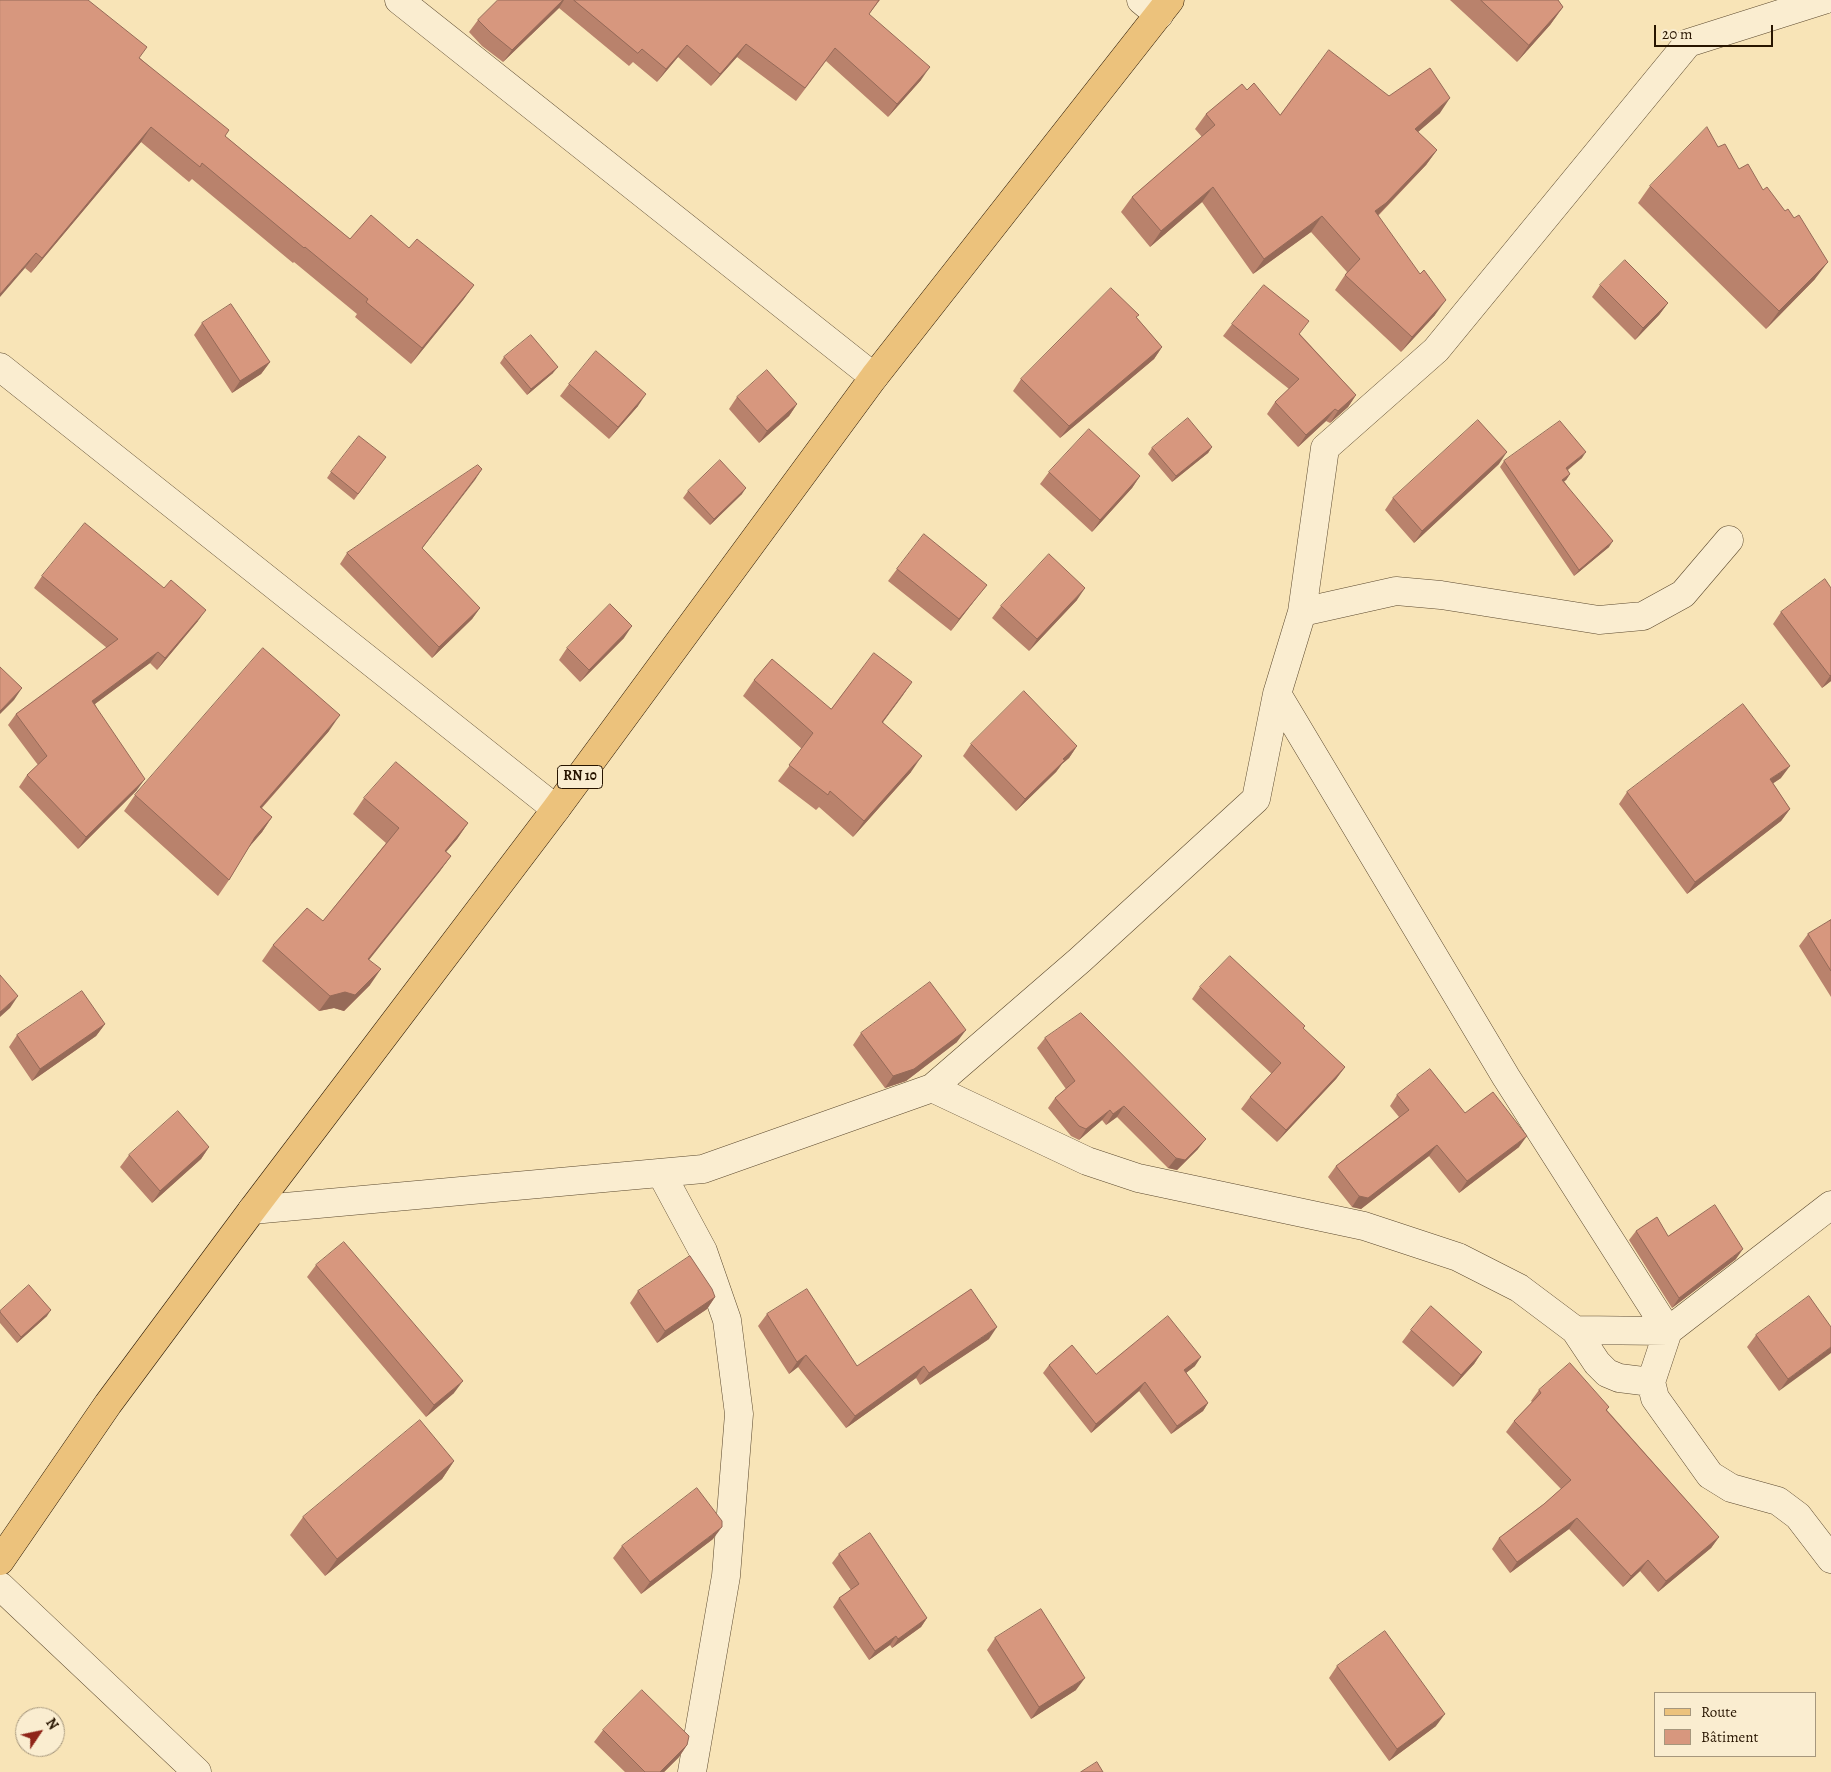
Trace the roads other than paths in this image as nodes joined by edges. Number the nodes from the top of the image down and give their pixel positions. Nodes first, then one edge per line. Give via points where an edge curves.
1 (400, 0) edge
2 (1824, 0) edge
3 (1156, 5) edge
4 (0, 367) edge
5 (874, 377) junction
6 (1729, 540) dead end
7 (1302, 612) junction
8 (1277, 694) junction
9 (556, 809) junction
10 (932, 1088) junction
11 (661, 1173) junction
12 (1831, 1205) edge
13 (252, 1210) junction
14 (1575, 1330) junction
15 (1668, 1331) junction
16 (1651, 1382) junction
17 (1831, 1559) edge
18 (0, 1561) edge
19 (0, 1586) edge
20 (196, 1772) edge
21 (692, 1772) edge

1 - 5 street
2 - 7 street via 1688,43 1436,350 1325,448
3 - 5 main road, RN 10
4 - 9 street
5 - 9 main road, RN 10
6 - 7 street via 1683,594 1643,616 1599,620 1396,591
7 - 8 street
8 - 10 street via 1256,799 1080,960
8 - 15 street via 1506,1077
9 - 13 main road, RN 10
10 - 11 street via 704,1170
10 - 14 street via 1087,1161 1138,1178 1364,1226 1458,1257 1519,1288
11 - 13 street
11 - 21 street via 703,1251 727,1320 739,1414 726,1576
12 - 15 street
13 - 18 main road, RN 10 via 108,1404
14 - 15 street
14 - 16 street via 1597,1363 1608,1373 1619,1378
15 - 16 street
16 - 17 street via 1656,1398 1710,1475 1731,1488 1778,1501 1798,1516
19 - 20 street

